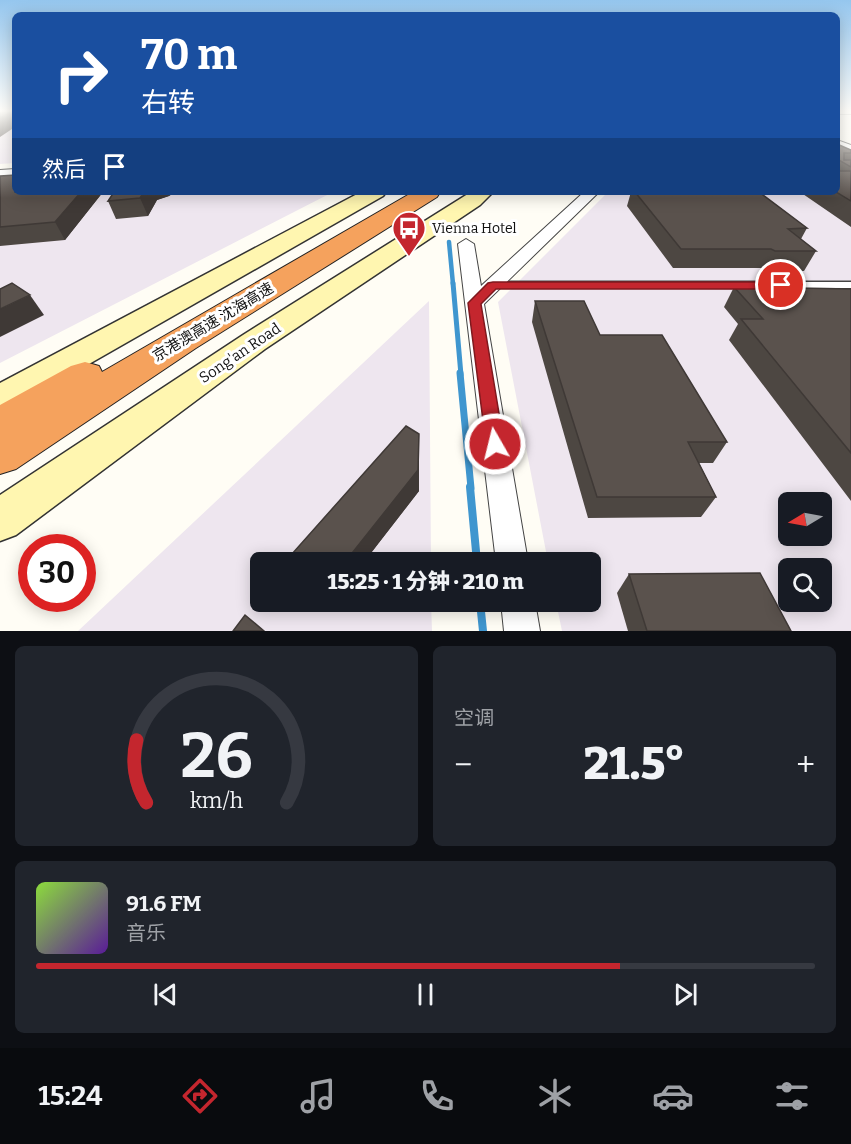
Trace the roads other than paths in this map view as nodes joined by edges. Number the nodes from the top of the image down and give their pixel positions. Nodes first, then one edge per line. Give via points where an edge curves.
1 (371, 195) edge
2 (395, 195) edge
3 (424, 195) edge
4 (479, 195) edge
5 (589, 195) edge
6 (466, 244) dead end
7 (493, 285) junction
8 (851, 285) edge
9 (474, 303) junction
10 (0, 399) edge
11 (0, 426) edge
12 (0, 455) edge
13 (0, 520) edge
14 (511, 552) edge
15 (519, 612) edge
16 (522, 631) edge

1 - 10 main road
2 - 11 highway, 京港澳高速 沈海高速
3 - 12 highway, 京港澳高速 沈海高速
4 - 13 main road, Song'an Road via 254,342
5 - 7 street
6 - 9 street
7 - 8 lane
7 - 9 street
9 - 14 street
15 - 16 street

